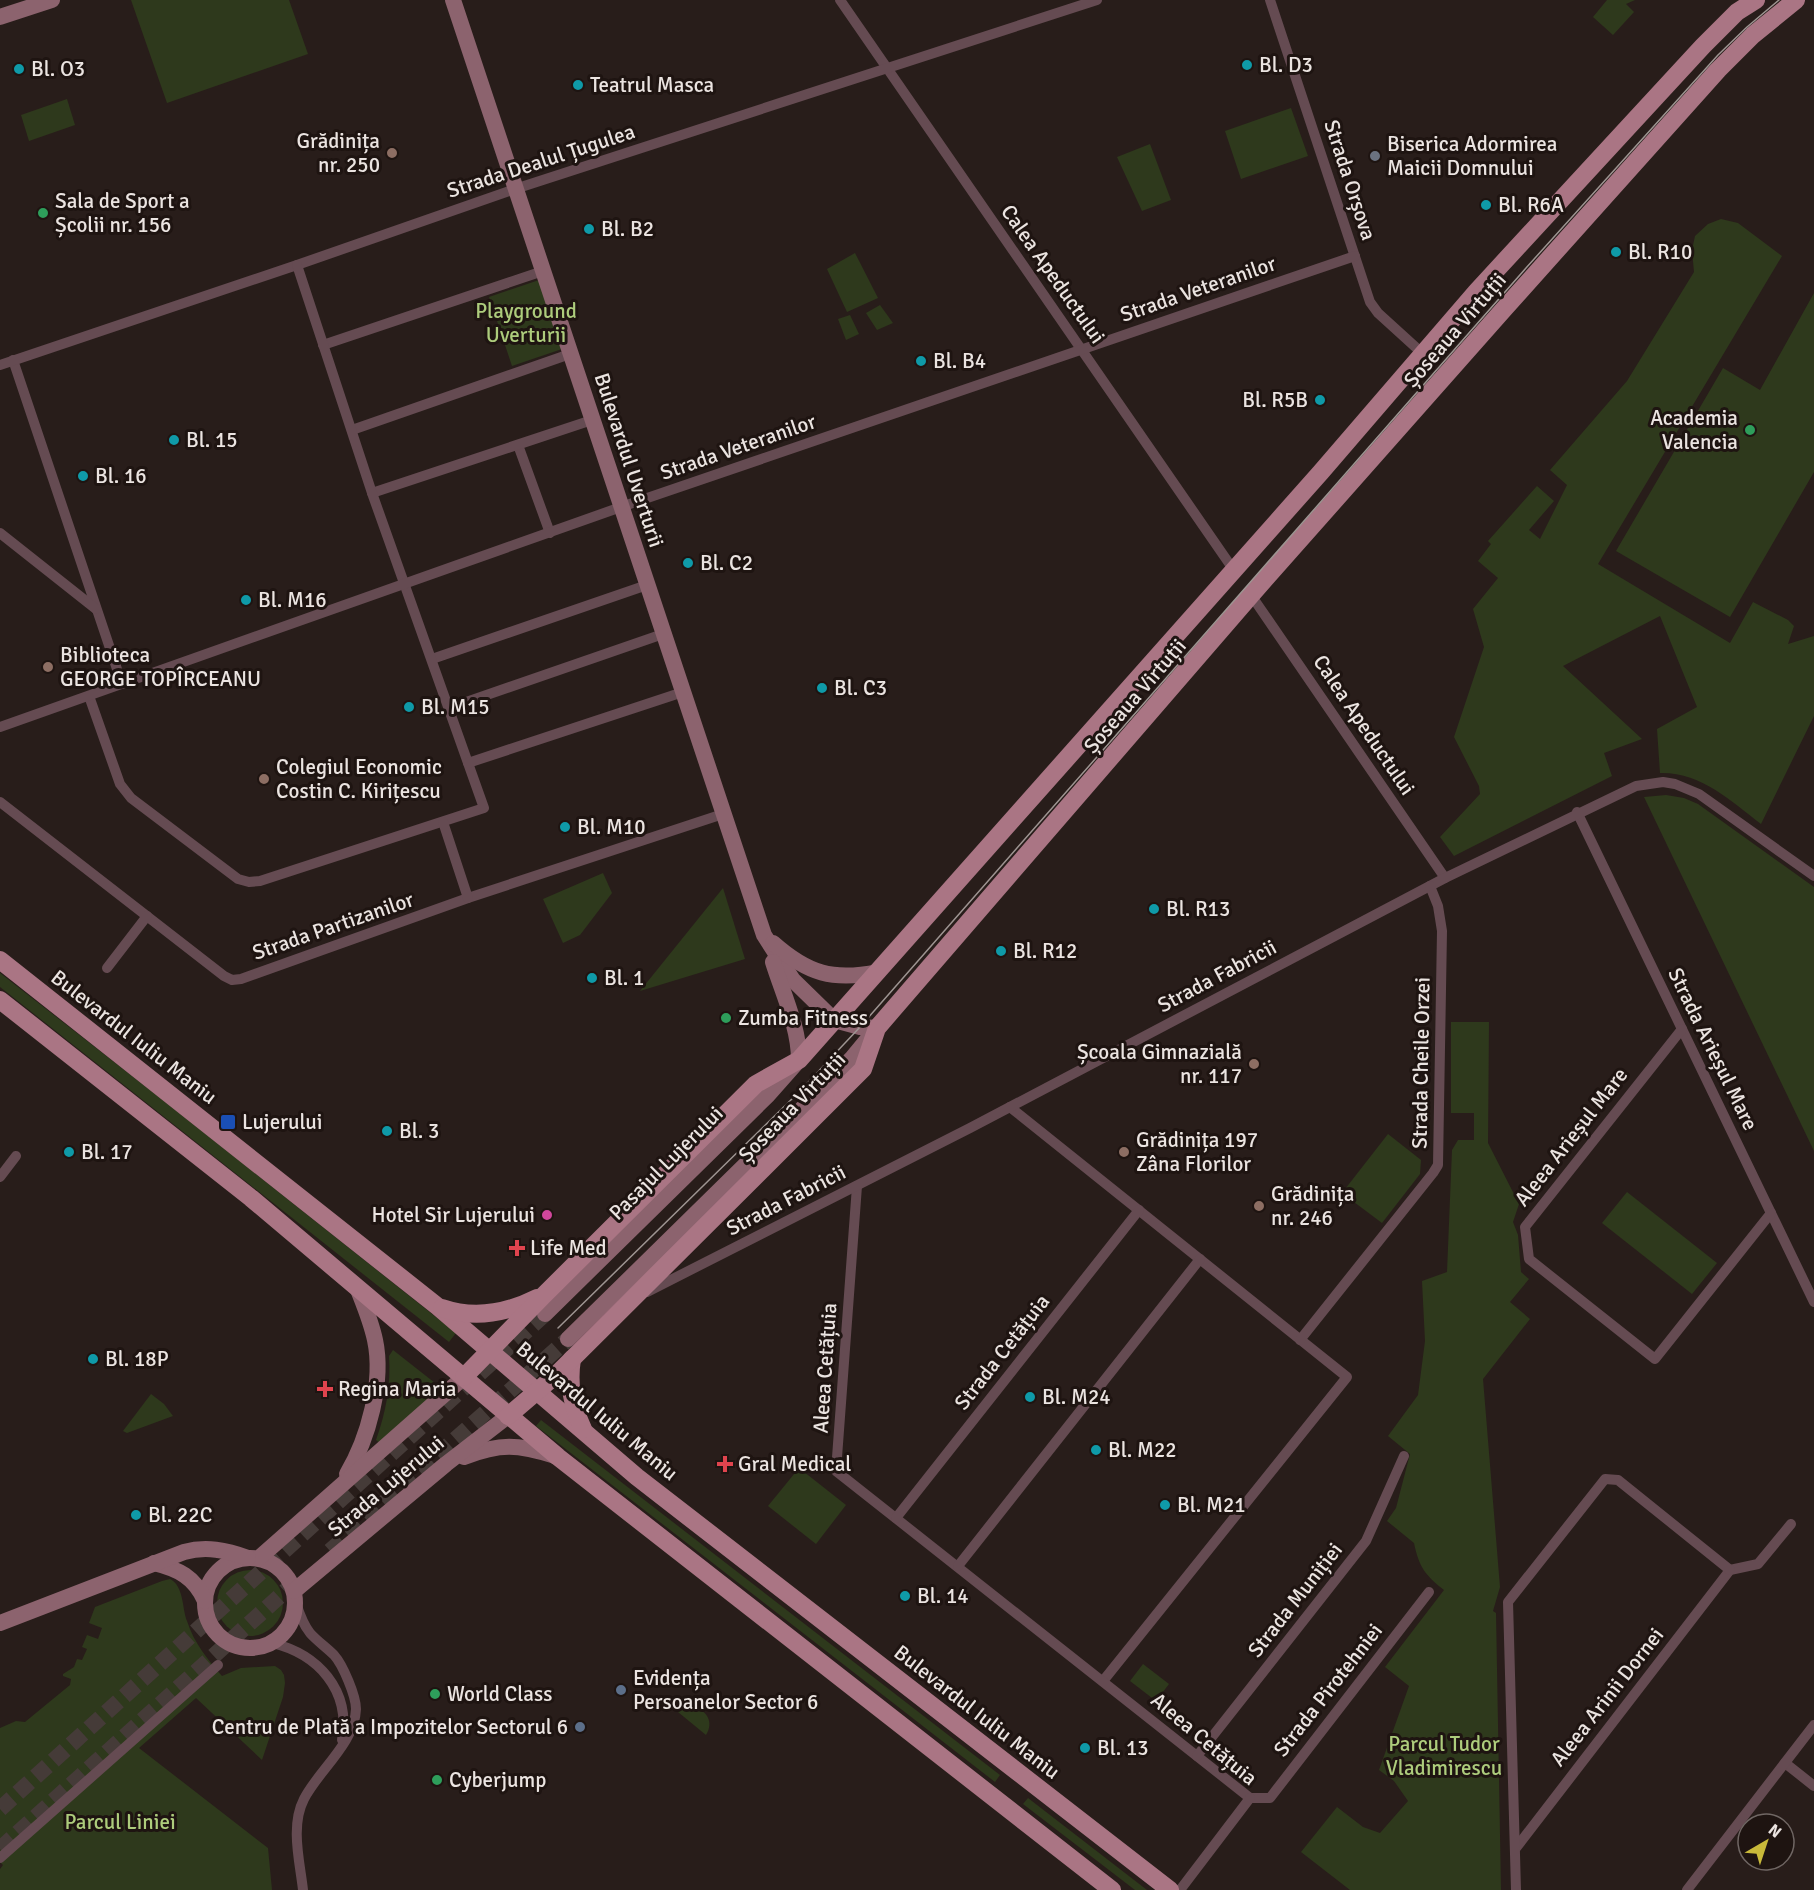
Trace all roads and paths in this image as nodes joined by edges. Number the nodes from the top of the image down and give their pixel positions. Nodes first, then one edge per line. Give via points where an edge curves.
1 (52, 0) edge
2 (453, 0) edge
3 (840, 0) edge
4 (1270, 0) edge
5 (1756, 0) edge
6 (1796, 0) edge
7 (1092, 1) edge
8 (0, 17) edge
9 (887, 68) junction
10 (515, 189) junction
11 (1355, 256) junction
12 (297, 265) junction
13 (543, 271) junction
14 (323, 345) junction
15 (1081, 350) junction
16 (1422, 353) junction
17 (570, 354) junction
18 (13, 360) junction
19 (0, 365) edge
20 (592, 420) junction
21 (352, 430) junction
22 (518, 444) junction
23 (372, 493) junction
24 (621, 507) junction
25 (0, 533) edge
26 (550, 533) junction
27 (1233, 569) junction
28 (406, 585) junction
29 (647, 585) junction
30 (1251, 595) junction
31 (97, 609) junction
32 (663, 634) junction
33 (432, 658) junction
34 (122, 684) junction
35 (683, 692) junction
36 (89, 696) junction
37 (449, 708) junction
38 (0, 727) edge
39 (468, 763) junction
40 (0, 802) edge
41 (1577, 813) junction
42 (723, 814) junction
43 (443, 822) junction
44 (1814, 876) edge
45 (1445, 878) junction
46 (1430, 886) junction
47 (468, 898) junction
48 (147, 916) junction
49 (764, 935) junction
50 (0, 960) edge
51 (107, 968) dead end
52 (878, 972) junction
53 (0, 1000) edge
54 (834, 1020) junction
55 (877, 1028) junction
56 (1682, 1029) junction
57 (799, 1060) junction
58 (1010, 1107) junction
59 (16, 1156) dead end
60 (0, 1177) edge
61 (857, 1186) junction
62 (1139, 1210) junction
63 (1771, 1213) junction
64 (1200, 1259) junction
65 (357, 1287) junction
66 (544, 1294) junction
67 (633, 1299) junction
68 (1814, 1302) edge
69 (437, 1306) junction
70 (545, 1314) tunnel mouth
71 (568, 1339) tunnel mouth
72 (1300, 1340) junction
73 (490, 1350) junction
74 (573, 1359) junction
75 (464, 1377) junction
76 (537, 1392) junction
77 (508, 1416) junction
78 (585, 1433) junction
79 (558, 1456) junction
80 (1404, 1456) dead end
81 (446, 1464) junction
82 (339, 1488) junction
83 (896, 1518) junction
84 (1791, 1524) dead end
85 (253, 1558) junction
86 (154, 1563) junction
87 (958, 1566) junction
88 (1730, 1570) junction
89 (1429, 1592) dead end
90 (295, 1596) junction
91 (205, 1601) junction
92 (0, 1623) edge
93 (272, 1643) junction
94 (218, 1665) dead end
95 (1103, 1681) junction
96 (1814, 1725) edge
97 (340, 1749) junction
98 (1197, 1756) junction
99 (1785, 1763) junction
100 (1814, 1786) edge
101 (1250, 1798) junction
102 (1516, 1848) junction
103 (0, 1858) edge
104 (303, 1890) edge
105 (1112, 1890) edge
106 (1170, 1890) edge
107 (1180, 1890) edge
108 (1516, 1890) edge
109 (1687, 1890) edge

1 - 8 main road
2 - 10 main road, Bulevardul Uverturii
3 - 9 street, Calea Apeductului
4 - 11 street, Strada Orșova
5 - 16 main road, Șoseaua Virtuții via 1737,12 1703,46
6 - 30 main road, Șoseaua Virtuții via 1718,70
7 - 9 street, Strada Dealul Țugulea
9 - 10 street, Strada Dealul Țugulea
9 - 15 street, Calea Apeductului
10 - 12 street, Strada Dealul Țugulea
10 - 13 main road, Bulevardul Uverturii
11 - 15 street, Strada Veteranilor
11 - 16 street, Strada Orșova via 1373,308
12 - 14 street
12 - 18 street, Strada Dealul Țugulea
13 - 14 street
13 - 17 main road, Bulevardul Uverturii
14 - 21 street
15 - 24 street, Strada Veteranilor
15 - 27 street, Calea Apeductului
16 - 27 main road, Șoseaua Virtuții
17 - 20 main road, Bulevardul Uverturii
17 - 21 street
18 - 19 street, Strada Dealul Țugulea
18 - 31 street
20 - 22 street
20 - 24 main road, Bulevardul Uverturii
21 - 23 street
22 - 23 street
22 - 26 street
23 - 28 street
24 - 26 street, Strada Veteranilor
24 - 29 main road, Bulevardul Uverturii
25 - 31 street
26 - 28 street, Strada Veteranilor
27 - 52 main road, Șoseaua Virtuții
28 - 33 street
28 - 34 street, Strada Veteranilor
29 - 32 main road, Bulevardul Uverturii
29 - 33 street
30 - 45 street, Calea Apeductului
30 - 55 main road, Șoseaua Virtuții
31 - 34 street
32 - 35 main road, Bulevardul Uverturii
32 - 37 street
33 - 37 street
34 - 36 street, Strada Veteranilor
35 - 39 street
35 - 42 main road, Bulevardul Uverturii
36 - 38 street, Strada Veteranilor
36 - 43 street via 120,784 131,798 238,879 260,881
37 - 39 street
39 - 43 street via 484,808
40 - 48 street, Strada Partizanilor
41 - 44 street, Strada Fabricii via 1636,786 1675,784 1708,800
41 - 45 street, Strada Fabricii
41 - 56 street, Strada Arieșul Mare
42 - 47 street, Strada Partizanilor
42 - 49 main road, Bulevardul Uverturii
43 - 47 street
45 - 46 street, Strada Fabricii
46 - 58 street, Strada Fabricii
46 - 72 street, Strada Cheile Orzei via 1442,931 1438,1165
47 - 48 street, Strada Partizanilor via 232,980
48 - 51 street
49 - 52 main road via 798,963 820,973 843,976
49 - 54 main road, Bulevardul Uverturii via 793,980
49 - 57 main road via 795,1029
50 - 69 main road, Bulevardul Iuliu Maniu
52 - 54 main road, Șoseaua Virtuții
53 - 65 main road
54 - 55 main road, Bulevardul Uverturii
54 - 57 main road, Șoseaua Virtuții
55 - 67 main road, Șoseaua Virtuții via 863,1069
55 - 71 main road via 792,1119
56 - 63 street, Strada Arieșul Mare
56 - 63 street, Aleea Arieșul Mare via 1525,1227 1529,1259 1655,1359
57 - 66 main road, Șoseaua Virtuții via 756,1084
57 - 70 main road, Pasajul Lujerului
58 - 61 street, Strada Fabricii
58 - 62 street
59 - 60 street
61 - 67 street, Strada Fabricii
61 - 83 street, Aleea Cetățuia via 837,1471
62 - 64 street
62 - 83 street, Strada Cetățuia
63 - 68 street, Strada Arieșul Mare
64 - 72 street
64 - 87 street
65 - 75 main road
65 - 82 main road via 376,1342 376,1381 366,1436
66 - 69 main road via 508,1309 477,1314
66 - 73 main road, Șoseaua Virtuții
67 - 74 main road, Șoseaua Virtuții
69 - 73 main road, Bulevardul Iuliu Maniu
72 - 95 street via 1347,1377
73 - 75 main road, Șoseaua Virtuții
73 - 76 main road, Bulevardul Iuliu Maniu
74 - 76 main road, Șoseaua Virtuții
74 - 78 main road via 571,1395
75 - 77 main road
75 - 82 main road, Strada Lujerului
76 - 77 main road, Șoseaua Virtuții
76 - 78 main road, Bulevardul Iuliu Maniu
77 - 79 main road
77 - 81 main road, Strada Lujerului
78 - 106 main road, Bulevardul Iuliu Maniu
79 - 81 main road via 502,1446
79 - 105 main road
80 - 98 street, Strada Muniției via 1366,1541
81 - 90 main road, Strada Lujerului
82 - 85 main road, Strada Lujerului
83 - 87 street, Aleea Cetățuia
84 - 88 street via 1758,1564
85 - 86 main road via 207,1549
85 - 90 main road via 281,1570
85 - 91 main road via 235,1560 223,1567 213,1576
86 - 91 main road via 186,1574
86 - 92 main road
87 - 95 street, Aleea Cetățuia
88 - 102 street, Aleea Arinii Dornei
88 - 102 street via 1618,1480 1605,1479 1508,1602
89 - 101 street, Strada Pirotehniei via 1270,1798
90 - 93 main road via 288,1629
90 - 97 street via 304,1625 335,1656 355,1698 355,1719
91 - 93 main road via 210,1624 226,1642 249,1648
93 - 97 street via 306,1656 334,1686 343,1723
94 - 103 street
95 - 98 street, Aleea Cetățuia
96 - 99 street
97 - 104 street via 300,1809 297,1826
98 - 101 street, Aleea Cetățuia
99 - 100 street
99 - 109 street
101 - 107 street, Aleea Cetățuia
102 - 108 street

